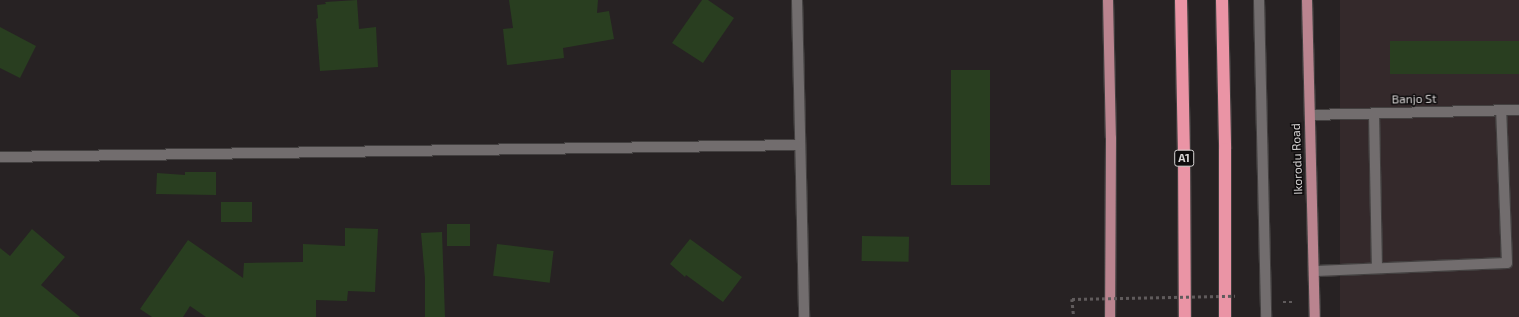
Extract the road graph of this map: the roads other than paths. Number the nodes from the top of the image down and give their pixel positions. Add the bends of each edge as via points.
1 (797, 0) edge
2 (1108, 0) edge
3 (1181, 0) edge
4 (1222, 0) edge
5 (1259, 0) edge
6 (1307, 0) edge
7 (1501, 110) junction
8 (1519, 110) edge
9 (1374, 113) junction
10 (1310, 115) junction
11 (800, 145) junction
12 (0, 157) edge
13 (1377, 268) junction
14 (1315, 271) junction
15 (804, 317) edge
16 (1110, 317) edge
17 (1185, 317) edge
18 (1225, 317) edge
19 (1266, 317) edge
20 (1315, 317) edge

1 - 11 street
2 - 16 main road via 1111,138
3 - 17 highway, A1
4 - 18 highway
5 - 19 street
6 - 10 main road, Ikorodu Road
7 - 8 street, Banjo St
7 - 9 street, Banjo St
7 - 13 street via 1507,263
9 - 10 street, Banjo St
9 - 13 street
10 - 14 main road, Ikorodu Road
11 - 12 street
11 - 15 street
13 - 14 street
14 - 20 main road, Ikorodu Road

